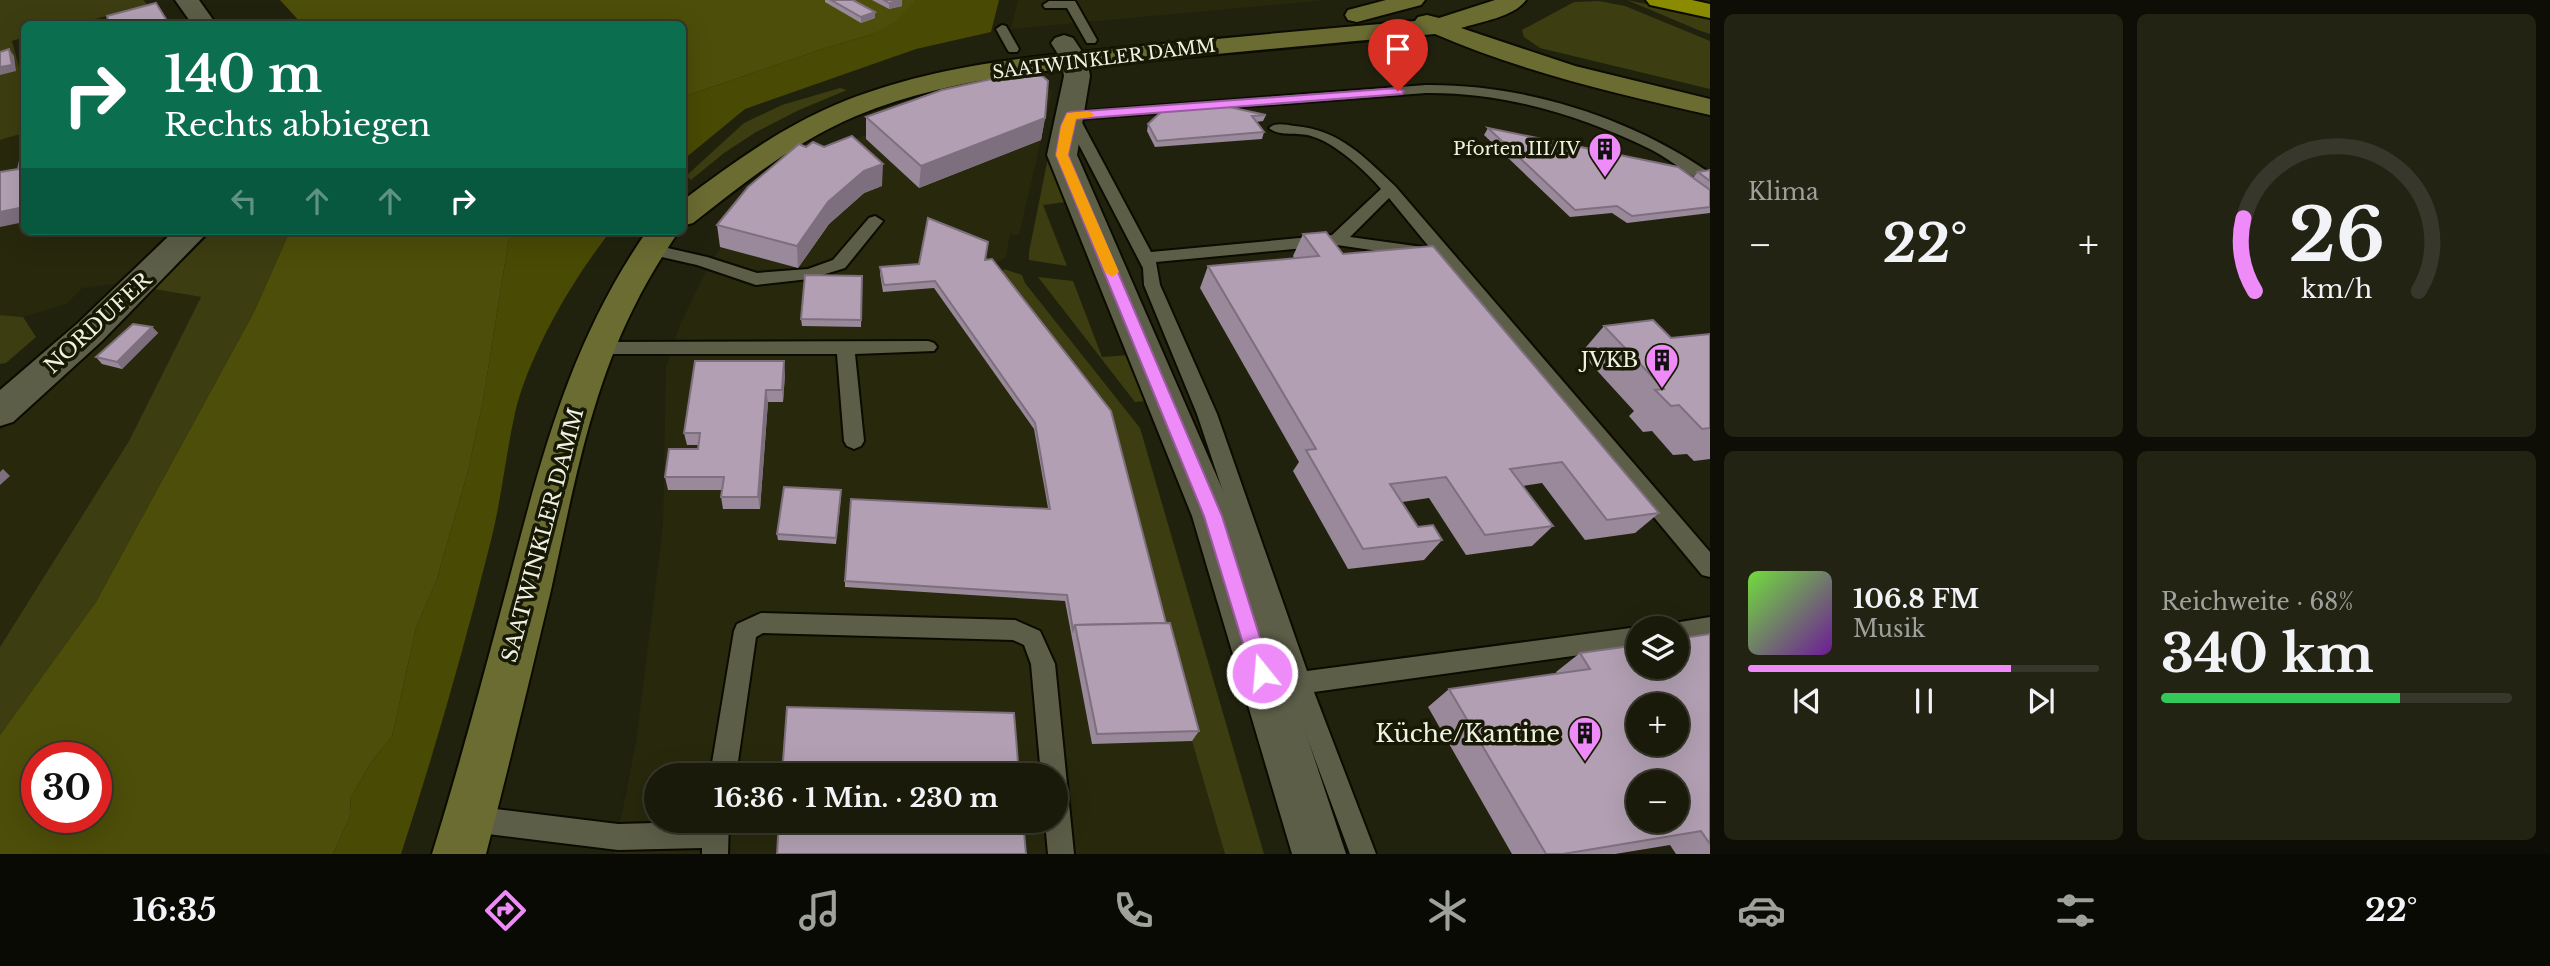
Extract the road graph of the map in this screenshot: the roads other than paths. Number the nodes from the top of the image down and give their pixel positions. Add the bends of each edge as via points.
1 (187, 0) edge
2 (1514, 0) edge
3 (1658, 0) edge
4 (1403, 4) edge
5 (1049, 5) dead end
6 (1710, 11) edge
7 (202, 21) edge
8 (1436, 27) junction
9 (1076, 47) junction
10 (1710, 107) edge
11 (1071, 116) junction
12 (1276, 128) dead end
13 (1710, 180) edge
14 (1390, 189) junction
15 (686, 206) edge
16 (686, 213) edge
17 (875, 221) dead end
18 (189, 235) edge
19 (657, 240) edge
20 (1337, 240) junction
21 (1447, 257) junction
22 (1146, 258) junction
23 (928, 346) dead end
24 (597, 348) junction
25 (846, 348) junction
26 (0, 412) edge
27 (854, 441) dead end
28 (1710, 568) edge
29 (1710, 627) edge
30 (1689, 629) edge
31 (1626, 639) edge
32 (1299, 683) junction
33 (725, 763) edge
34 (1053, 763) edge
35 (1059, 833) edge
36 (464, 836) edge
37 (715, 836) edge
38 (1061, 854) edge
39 (1319, 854) edge
40 (1363, 854) edge

1 - 7 street
2 - 8 main road, SAATWINKLER DAMM
3 - 6 highway
4 - 8 main road
4 - 9 main road, SAATWINKLER DAMM via 1338,18
5 - 9 lane via 1071,4
8 - 9 main road, SAATWINKLER DAMM
8 - 10 main road via 1549,67
9 - 11 street
9 - 15 main road, SAATWINKLER DAMM via 1007,39 850,96 804,118 731,164
9 - 16 main road, SAATWINKLER DAMM via 846,110 779,145
11 - 13 lane via 1412,90 1469,90 1598,122 1659,145
11 - 22 lane
11 - 39 street via 1062,155 1213,516
12 - 14 lane via 1315,132 1330,139 1373,170
14 - 20 lane
14 - 21 lane
17 - 19 lane via 839,264 808,274 756,279
18 - 26 street, NORDUFER
19 - 24 main road, SAATWINKLER DAMM via 627,284
20 - 21 lane
20 - 22 lane
21 - 28 lane
22 - 32 lane via 1152,285 1207,414
23 - 25 lane
24 - 25 lane
24 - 36 main road, SAATWINKLER DAMM via 559,462
25 - 27 lane
29 - 30 lane
31 - 32 lane
32 - 40 lane
33 - 34 lane via 745,631 761,623 1015,630 1032,638 1044,664
35 - 38 lane
36 - 37 lane

